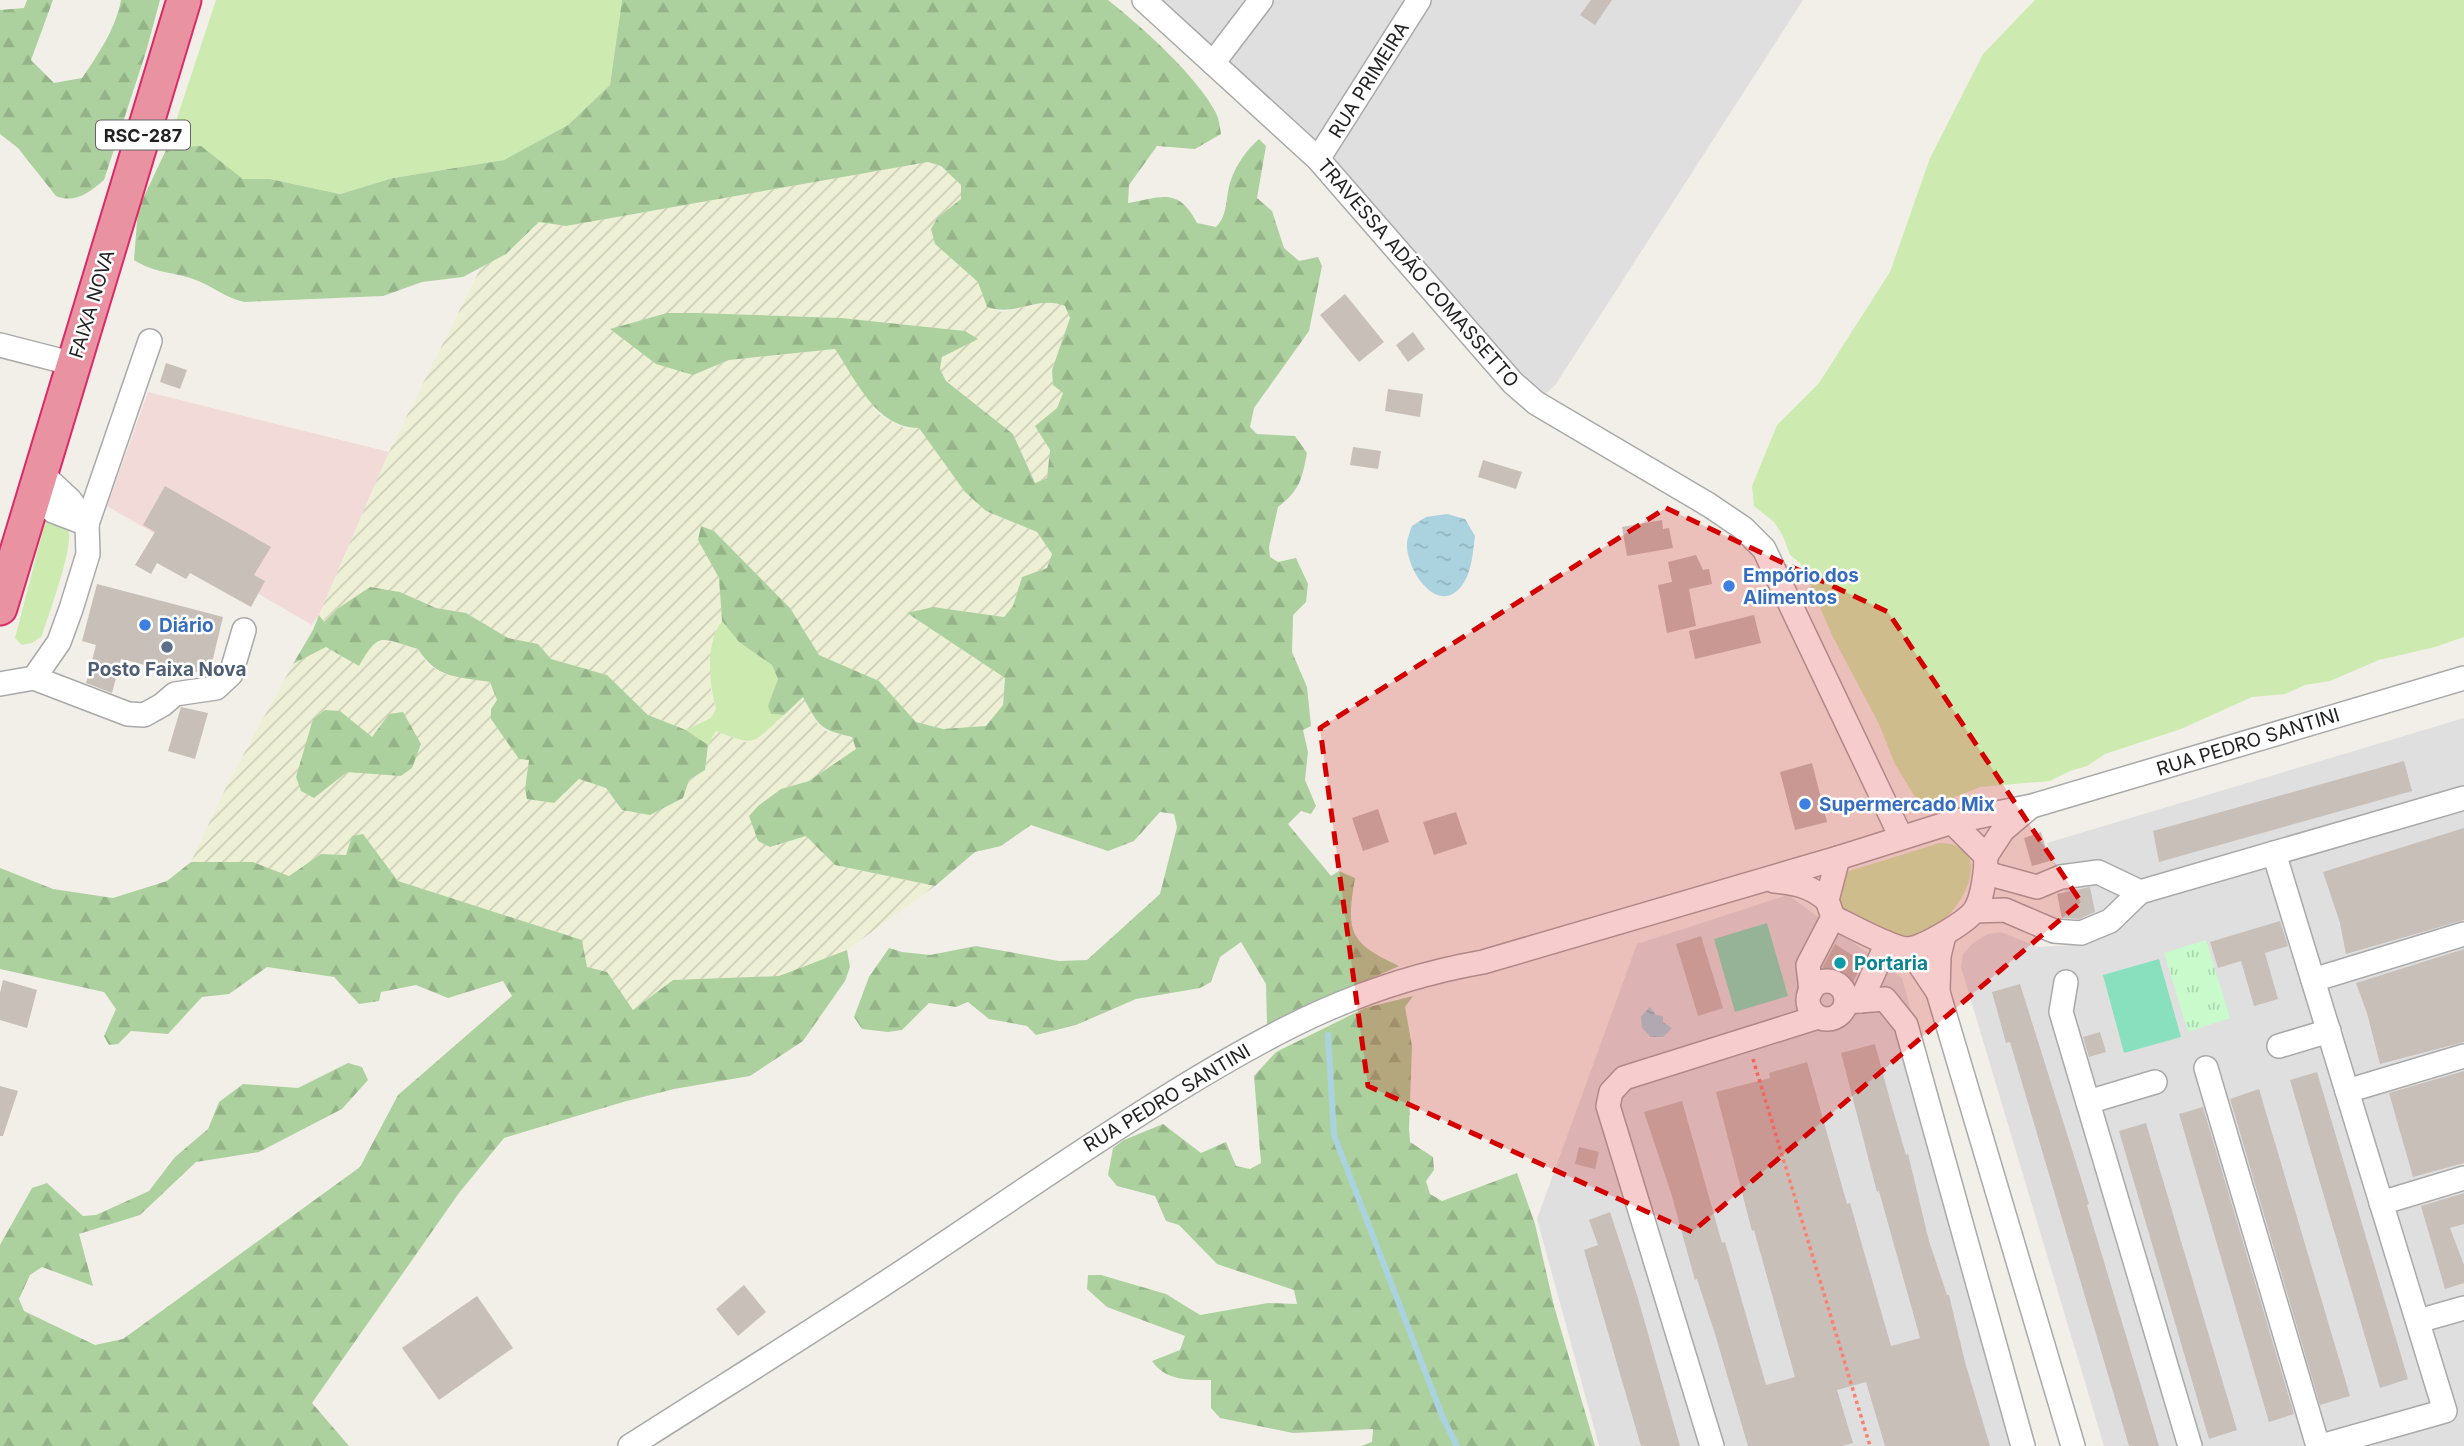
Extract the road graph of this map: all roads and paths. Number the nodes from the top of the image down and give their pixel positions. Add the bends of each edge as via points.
1 (184, 0) edge
2 (1144, 0) edge
3 (1261, 0) edge
4 (1419, 0) edge
5 (1213, 63) junction
6 (1318, 159) junction
7 (150, 341) dead end
8 (0, 345) edge
9 (74, 364) junction
10 (37, 483) junction
11 (87, 524) junction
12 (0, 608) edge
13 (244, 630) dead end
14 (34, 678) junction
15 (2464, 678) edge
16 (0, 684) edge
17 (2464, 798) edge
18 (2032, 806) junction
19 (1952, 822) junction
20 (1901, 837) junction
21 (2274, 853) junction
22 (1838, 858) junction
23 (1986, 865) junction
24 (1763, 880) junction
25 (2037, 887) junction
26 (2140, 892) junction
27 (1830, 909) junction
28 (1975, 911) junction
29 (2032, 921) junction
30 (2464, 934) edge
31 (1944, 935) junction
32 (1898, 946) junction
33 (2313, 979) junction
34 (2066, 982) dead end
35 (1811, 991) junction
36 (1938, 992) junction
37 (1854, 1001) junction
38 (1818, 1017) junction
39 (2329, 1031) junction
40 (1747, 1038) junction
41 (2279, 1046) dead end
42 (2464, 1056) edge
43 (2206, 1068) dead end
44 (2155, 1083) dead end
45 (2347, 1091) junction
46 (2088, 1102) junction
47 (2464, 1178) edge
48 (2381, 1203) junction
49 (2464, 1308) edge
50 (2418, 1321) junction
51 (630, 1446) edge
52 (1712, 1446) edge
53 (1870, 1446) edge
54 (2023, 1446) edge
55 (2073, 1446) edge
56 (2190, 1446) edge
57 (2320, 1446) edge

1 - 9 highway, FAIXA NOVA / RSC-287
2 - 5 street, TRAVESSA ADÃO COMASSETTO
3 - 5 street
4 - 6 street, RUA PRIMEIRA
5 - 6 street, TRAVESSA ADÃO COMASSETTO
6 - 20 street, TRAVESSA ADÃO COMASSETTO via 1513,383 1536,403 1709,505 1743,528 1763,549
7 - 11 street
8 - 9 street
9 - 10 highway, FAIXA NOVA / RSC-287
10 - 11 street via 70,500
10 - 12 highway, FAIXA NOVA / RSC-287
11 - 14 street via 88,554 71,609 59,642
13 - 14 street via 231,674 216,688 175,694 145,715 128,714
14 - 16 street
15 - 18 street, RUA PEDRO SANTINI
17 - 21 street
18 - 19 street, RUA PEDRO SANTINI
18 - 23 street, RUA PEDRO SANTINI via 2003,830
19 - 20 street
19 - 23 street
20 - 22 street
21 - 26 street
21 - 33 street
22 - 24 street, RUA PEDRO SANTINI
22 - 27 street
23 - 25 street
23 - 28 street
24 - 27 street, RUA PEDRO SANTINI via 1801,883 1815,890
24 - 51 street, RUA PEDRO SANTINI via 1483,962 1376,988 1290,1025 1093,1142
25 - 26 street via 2061,877 2098,872
25 - 29 street
26 - 29 street via 2110,921 2081,933 2054,931
27 - 32 street
27 - 35 street via 1808,965
28 - 29 street via 2005,910
28 - 31 street
30 - 33 street
31 - 32 street
31 - 36 street
32 - 36 street
32 - 37 street
33 - 39 street
34 - 46 street via 2061,1012
35 - 37 street via 1829,981
35 - 38 street via 1809,1005
36 - 55 street
37 - 38 street via 1832,1018
37 - 54 street via 1885,999 1906,1025
38 - 40 street
39 - 41 street
39 - 45 street
40 - 52 street via 1623,1078 1611,1092 1608,1106
40 - 53 path
42 - 45 street
43 - 57 street
44 - 46 street
45 - 48 street
46 - 56 street
47 - 48 street
48 - 50 street
49 - 50 street
50 - 57 street via 2445,1411

